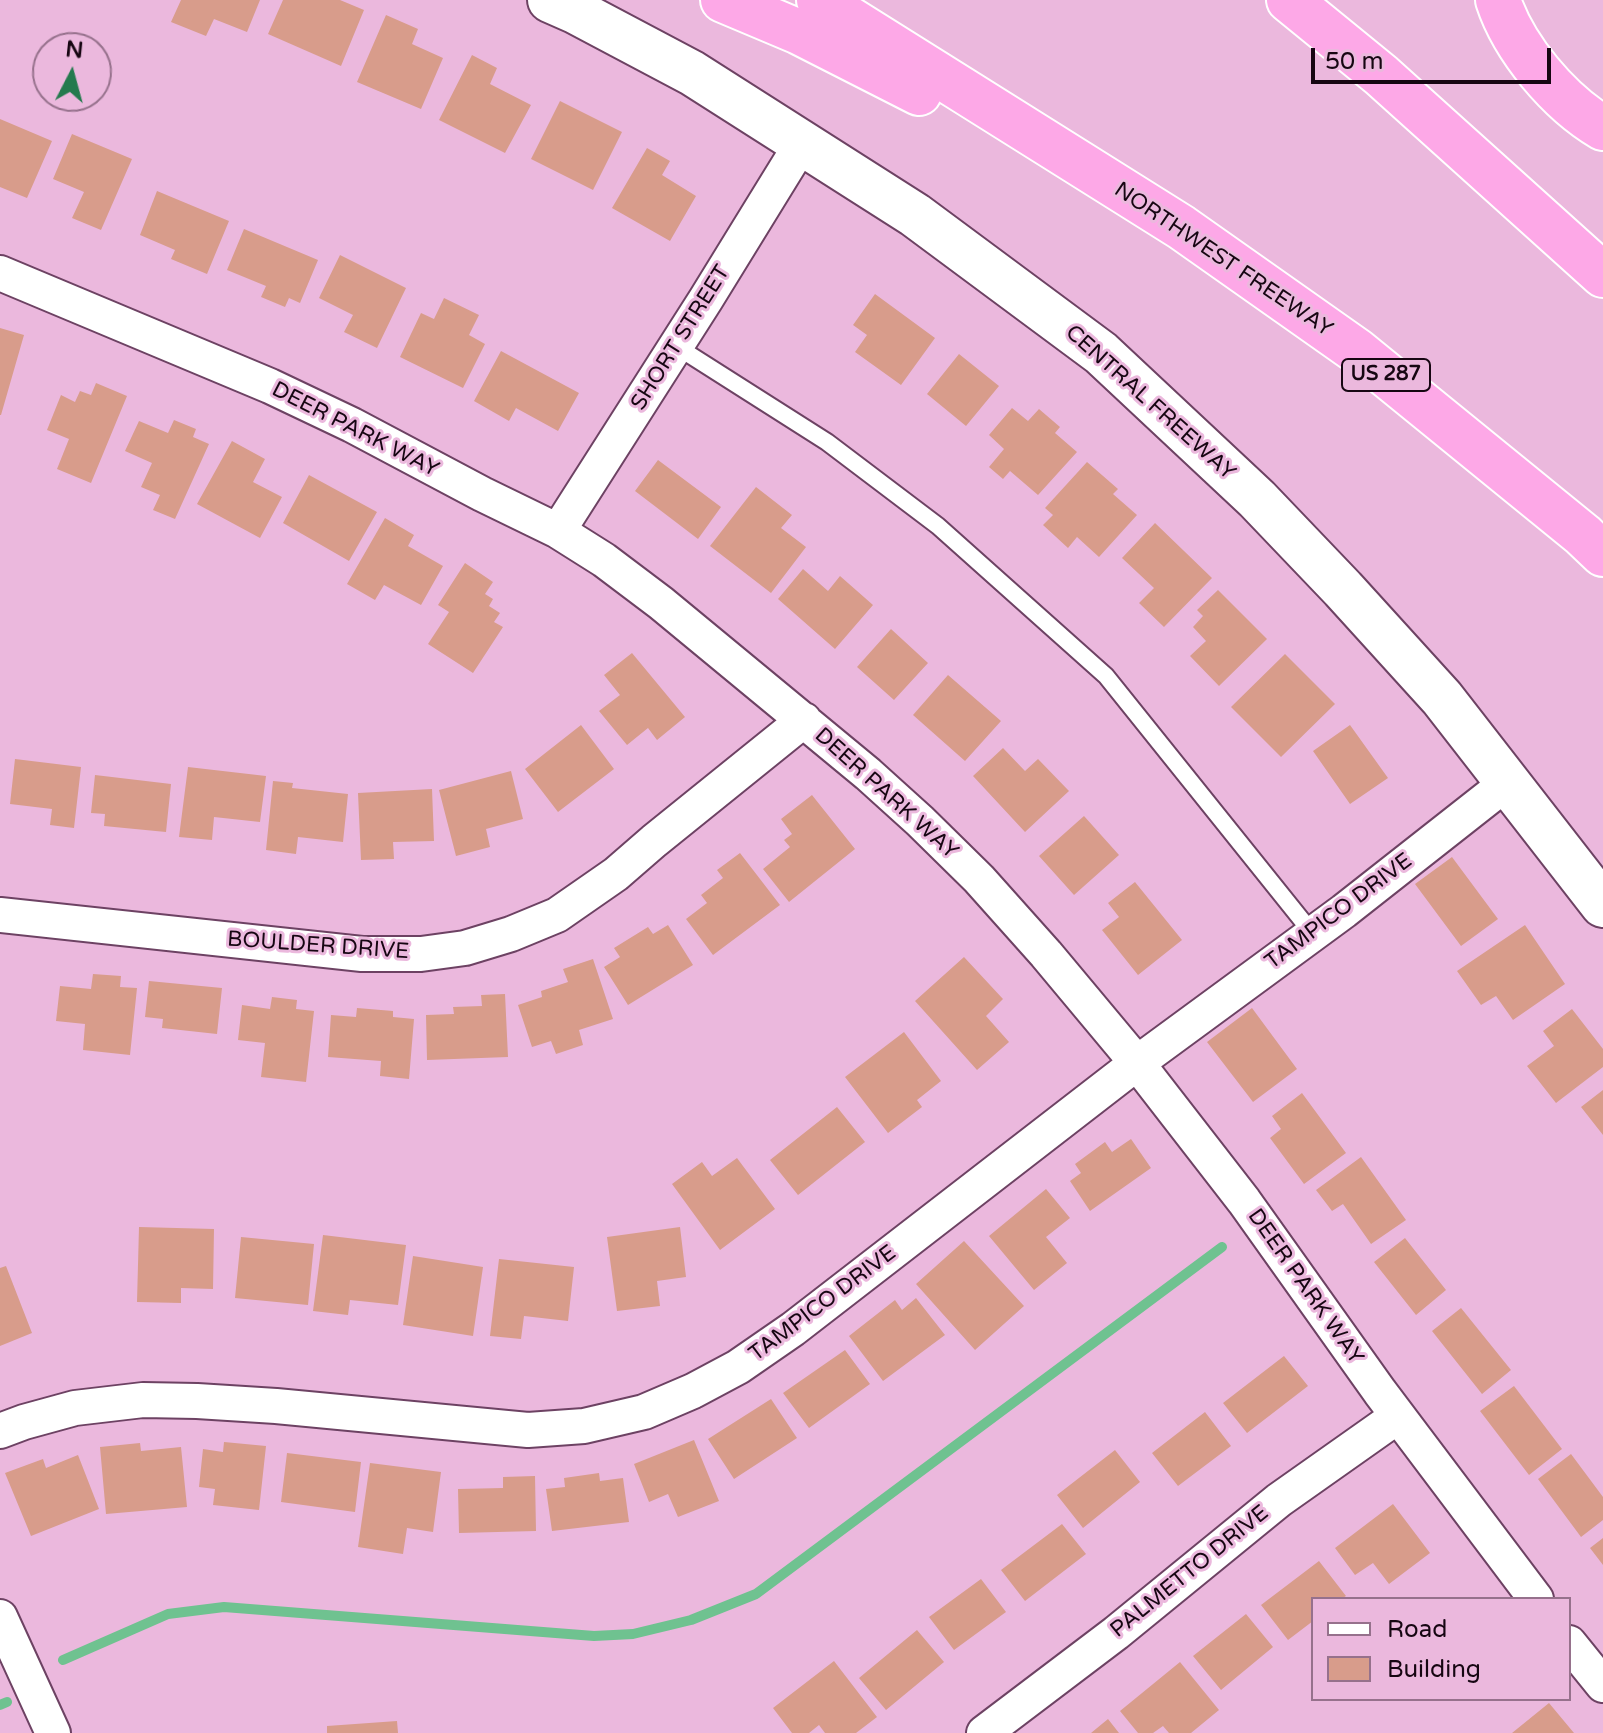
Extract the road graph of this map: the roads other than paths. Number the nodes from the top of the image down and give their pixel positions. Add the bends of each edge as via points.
1 (550, 0) edge
2 (723, 0) edge
3 (819, 0) edge
4 (1289, 0) edge
5 (1498, 0) edge
6 (1603, 128) edge
7 (802, 143) junction
8 (1181, 227) junction
9 (0, 273) edge
10 (1603, 275) edge
11 (676, 346) junction
12 (558, 531) junction
13 (1603, 554) edge
14 (804, 720) junction
15 (1508, 782) junction
16 (1603, 905) edge
17 (0, 915) edge
18 (1313, 934) junction
19 (1137, 1063) junction
20 (1398, 1416) junction
21 (0, 1431) edge
22 (1534, 1597) edge
23 (0, 1617) edge
24 (1571, 1645) edge
25 (1603, 1685) edge
26 (53, 1733) edge
27 (984, 1733) edge

1 - 7 main road, CENTRAL FREEWAY via 692,73
2 - 8 highway via 799,32
3 - 8 highway, NORTHWEST FREEWAY / US 287
4 - 10 highway via 1381,75
5 - 6 highway via 1504,19 1544,80
7 - 11 street, SHORT STREET
7 - 15 main road, CENTRAL FREEWAY via 915,215 1101,353 1257,499 1343,589 1442,698
8 - 13 highway, NORTHWEST FREEWAY / US 287 via 1357,351
9 - 12 street, DEER PARK WAY via 270,386
11 - 12 street, SHORT STREET
11 - 18 lane via 827,442 938,526 1106,676
12 - 14 street, DEER PARK WAY via 661,603
14 - 17 street, BOULDER DRIVE via 616,874 557,915 465,948 362,954
14 - 19 street, DEER PARK WAY via 979,879
15 - 16 main road, CENTRAL FREEWAY
15 - 18 street, TAMPICO DRIVE
18 - 19 street, TAMPICO DRIVE
19 - 20 street, DEER PARK WAY
19 - 21 street, TAMPICO DRIVE via 793,1329 738,1367 644,1412 584,1426 528,1430 276,1406 143,1400 75,1408
20 - 22 street, DEER PARK WAY
20 - 27 street, PALMETTO DRIVE via 1279,1500
23 - 26 street
24 - 25 street

